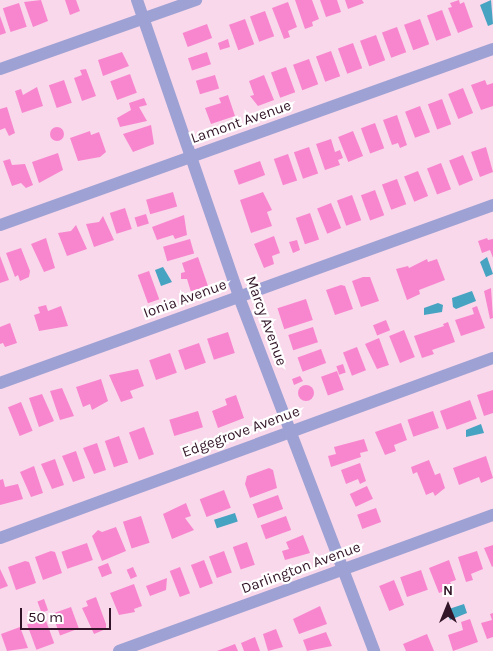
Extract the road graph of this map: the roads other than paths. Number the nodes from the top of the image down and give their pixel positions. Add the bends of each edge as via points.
1 (137, 0) edge
2 (196, 0) edge
3 (143, 19) junction
4 (493, 49) edge
5 (0, 69) edge
6 (192, 157) junction
7 (493, 205) edge
8 (0, 225) edge
9 (239, 297) junction
10 (493, 358) edge
11 (0, 383) edge
12 (290, 431) junction
13 (493, 515) edge
14 (0, 538) edge
15 (345, 570) junction
16 (119, 651) edge
17 (374, 651) edge

1 - 3 street, Marcy Avenue
2 - 3 street
3 - 5 street
3 - 6 street, Marcy Avenue
4 - 6 street, Lamont Avenue
6 - 8 street, Lamont Avenue
6 - 9 street, Marcy Avenue
7 - 9 street, Ionia Avenue
9 - 11 street, Ionia Avenue
9 - 12 street, Marcy Avenue
10 - 12 street, Edgegrove Avenue
12 - 14 street, Edgegrove Avenue
12 - 15 street, Marcy Avenue
13 - 15 street, Darlington Avenue
15 - 16 street, Darlington Avenue
15 - 17 street, Marcy Avenue

